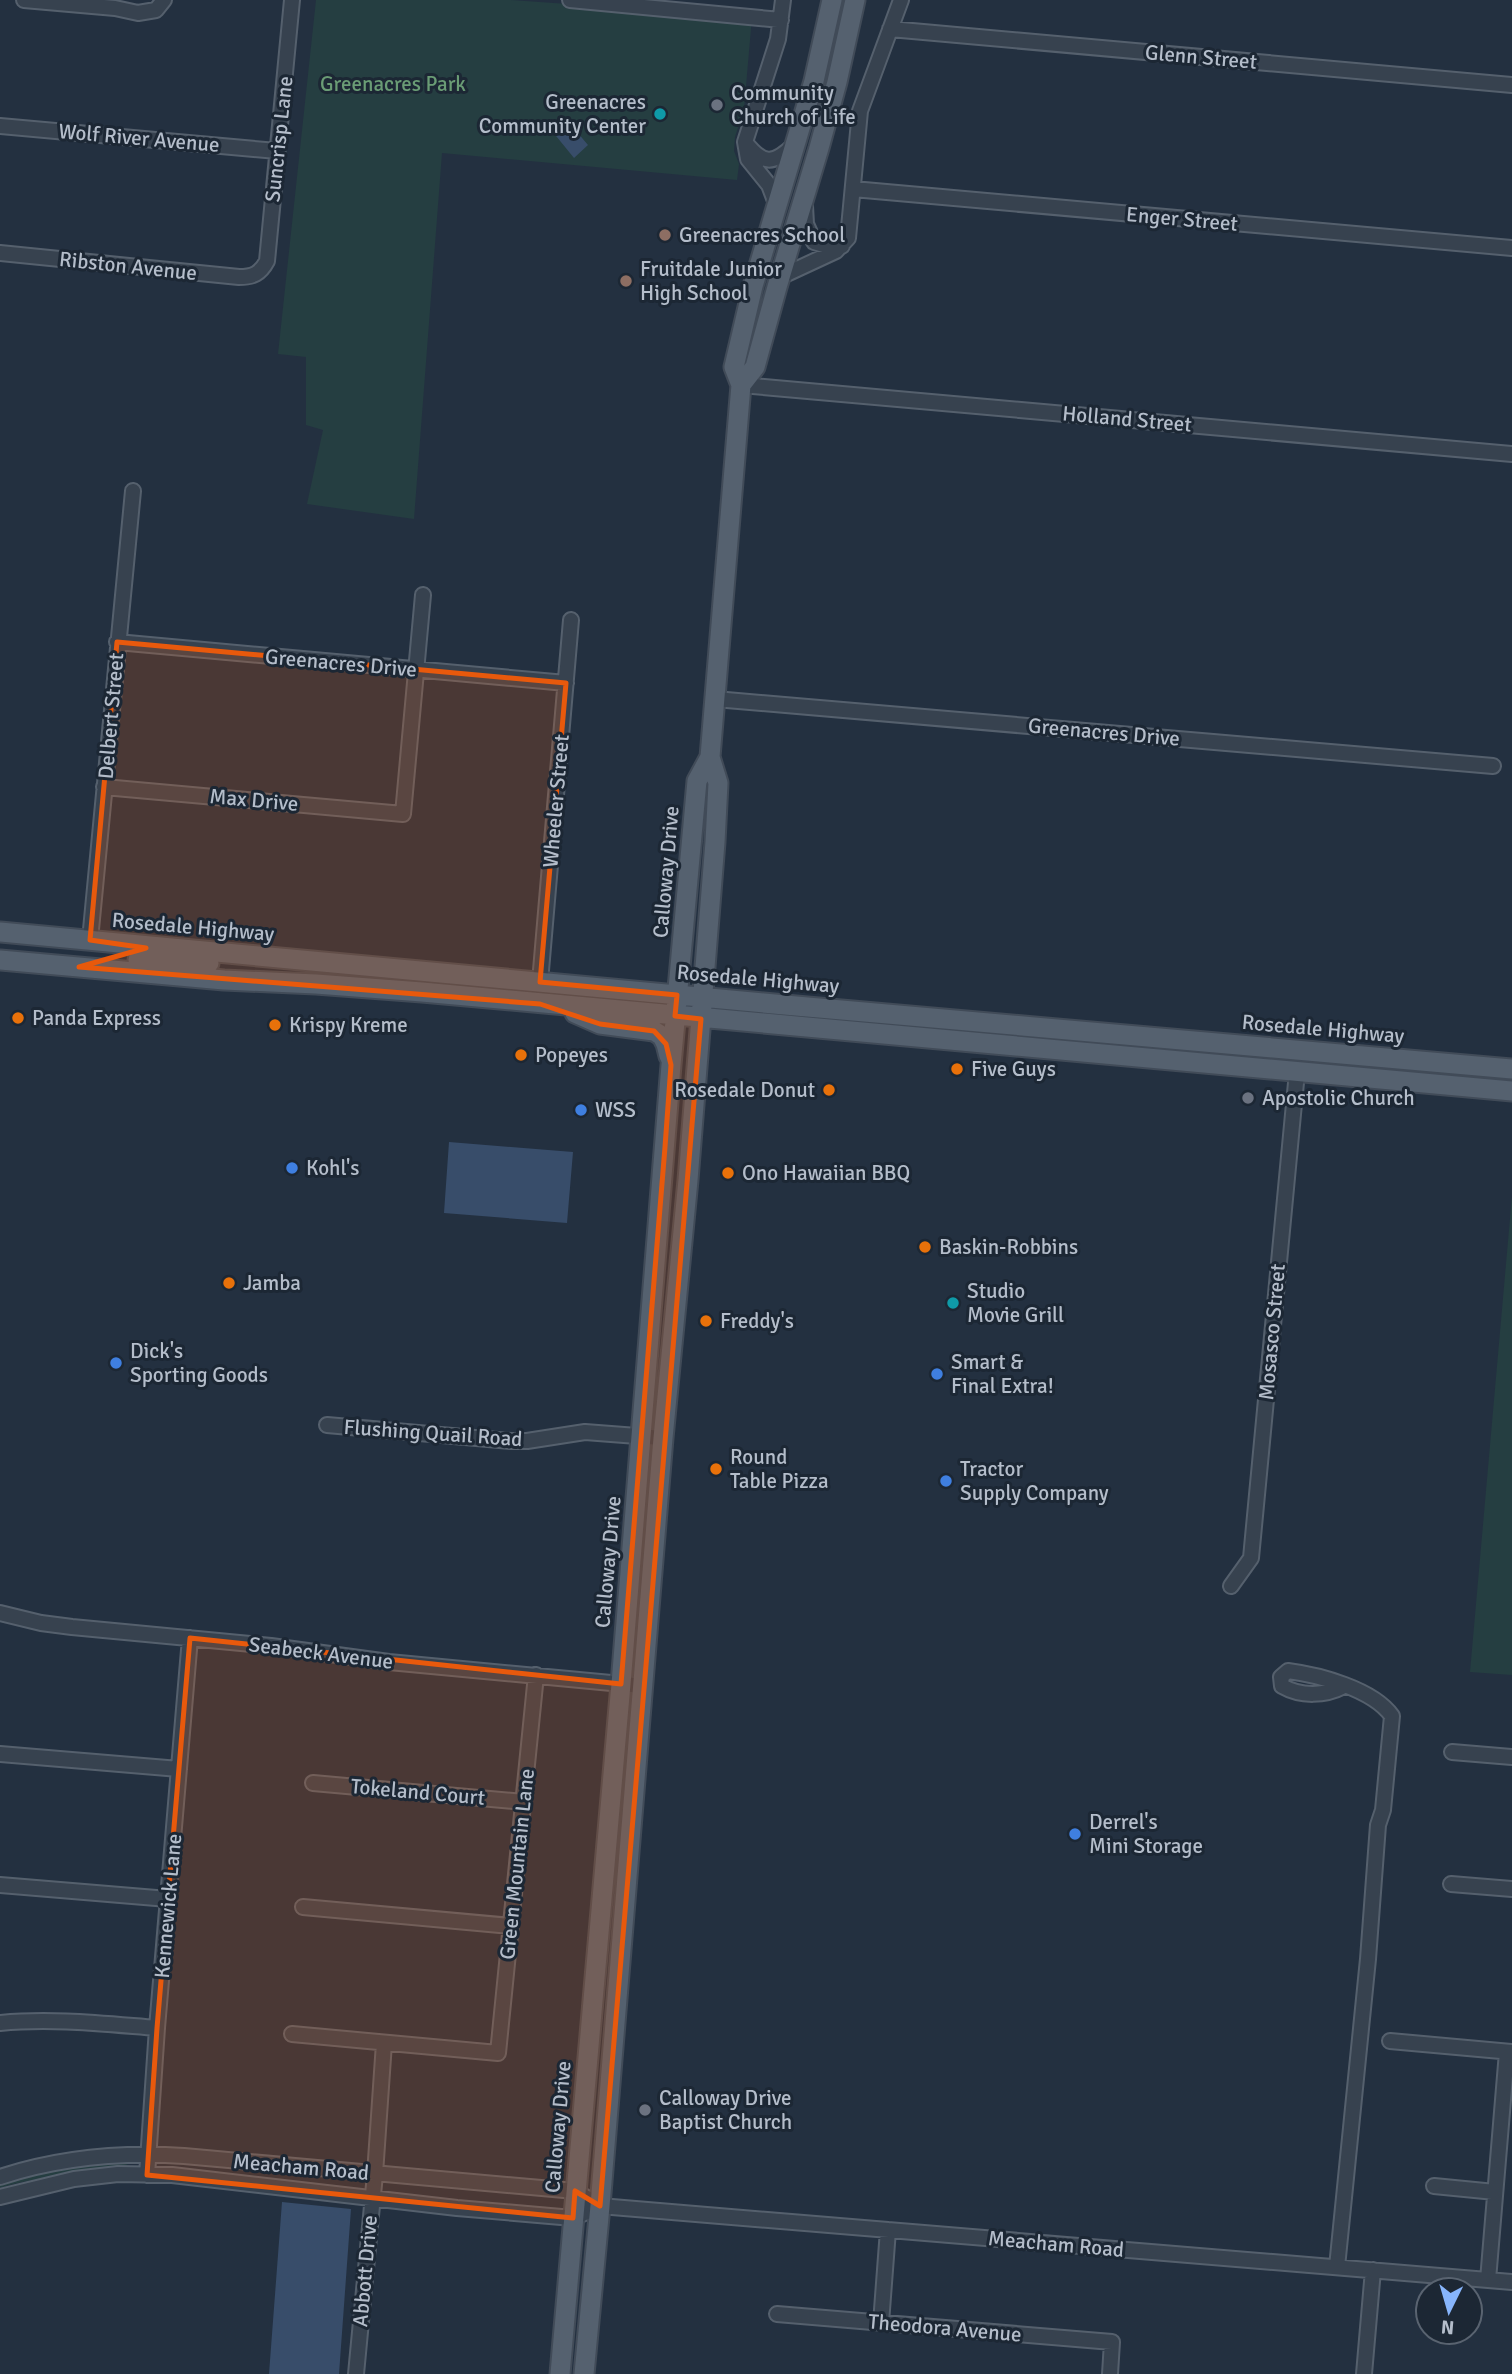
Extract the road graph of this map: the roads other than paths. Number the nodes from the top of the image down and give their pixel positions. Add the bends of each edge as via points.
1 (24, 0) edge
2 (292, 0) edge
3 (570, 0) edge
4 (783, 0) edge
5 (832, 0) edge
6 (855, 0) edge
7 (901, 0) edge
8 (160, 5) edge
9 (693, 6) edge
10 (781, 20) junction
11 (890, 29) junction
12 (1512, 85) edge
13 (0, 126) edge
14 (745, 142) junction
15 (797, 142) junction
16 (277, 151) junction
17 (853, 189) junction
18 (805, 194) junction
19 (777, 206) junction
20 (843, 246) junction
21 (1512, 248) edge
22 (0, 253) edge
23 (256, 274) joint
24 (780, 277) junction
25 (741, 385) junction
26 (1512, 454) edge
27 (133, 491) dead end
28 (423, 595) dead end
29 (571, 620) dead end
30 (117, 642) junction
31 (416, 669) junction
32 (566, 683) junction
33 (715, 699) junction
34 (710, 757) junction
35 (1493, 766) dead end
36 (104, 787) junction
37 (0, 932) edge
38 (90, 940) junction
39 (231, 953) junction
40 (0, 960) edge
41 (79, 967) junction
42 (540, 982) junction
43 (677, 995) junction
44 (702, 998) junction
45 (540, 1004) junction
46 (675, 1016) junction
47 (701, 1019) junction
48 (1067, 1029) junction
49 (962, 1041) junction
50 (1282, 1049) junction
51 (1069, 1051) junction
52 (671, 1065) junction
53 (1512, 1069) edge
54 (1297, 1072) junction
55 (1512, 1085) edge
56 (1486, 1089) junction
57 (1512, 1091) edge
58 (658, 1239) junction
59 (672, 1349) junction
60 (327, 1425) dead end
61 (642, 1436) junction
62 (663, 1438) junction
63 (1231, 1586) dead end
64 (0, 1613) edge
65 (190, 1638) junction
66 (536, 1675) junction
67 (621, 1684) junction
68 (643, 1686) junction
69 (1344, 1686) dead end
70 (1451, 1752) dead end
71 (0, 1754) edge
72 (1512, 1757) edge
73 (179, 1769) junction
74 (313, 1783) dead end
75 (524, 1802) junction
76 (611, 1802) junction
77 (1451, 1884) dead end
78 (0, 1885) edge
79 (1512, 1889) edge
80 (603, 1892) junction
81 (624, 1898) junction
82 (168, 1899) junction
83 (303, 1908) dead end
84 (511, 1926) junction
85 (617, 1989) junction
86 (0, 2024) edge
87 (157, 2028) junction
88 (292, 2034) dead end
89 (1390, 2041) dead end
90 (384, 2043) junction
91 (1509, 2052) edge
92 (148, 2154) junction
93 (374, 2174) junction
94 (147, 2175) junction
95 (0, 2177) edge
96 (1434, 2186) dead end
97 (575, 2191) junction
98 (1495, 2192) junction
99 (0, 2197) edge
100 (372, 2197) junction
101 (600, 2206) junction
102 (573, 2218) junction
103 (888, 2230) junction
104 (1337, 2267) junction
105 (1373, 2270) junction
106 (1488, 2280) junction
107 (1512, 2282) edge
108 (777, 2314) dead end
109 (881, 2323) junction
110 (355, 2374) edge
111 (560, 2374) edge
112 (583, 2374) edge
113 (1110, 2374) edge
114 (1363, 2374) edge

1 - 8 street via 138,13
2 - 16 street, Suncrisp Lane
3 - 9 street
4 - 10 street
5 - 15 main road, Calloway Drive
6 - 18 main road, Calloway Drive
7 - 11 street
9 - 10 street
10 - 14 street
11 - 12 street, Glenn Street
11 - 17 street via 860,111
13 - 16 street, Wolf River Avenue
14 - 15 street via 754,154 768,160 781,158
14 - 19 street via 748,159 769,185
15 - 19 main road, Calloway Drive
16 - 23 street, Suncrisp Lane via 267,261
17 - 20 street
17 - 21 street, Enger Street
18 - 20 street via 806,224 814,242
18 - 24 main road, Calloway Drive
19 - 25 main road, Calloway Drive via 734,367
20 - 24 street
22 - 23 street, Ribston Avenue via 239,277
24 - 25 main road, Calloway Drive via 755,367
25 - 26 street, Holland Street
25 - 33 main road, Calloway Drive
27 - 30 street, Delbert Street
28 - 31 street
29 - 32 street, Wheeler Street
30 - 31 street, Greenacres Drive
30 - 36 street, Delbert Street
31 - 32 street, Greenacres Drive
31 - 36 street, Max Drive via 403,814
32 - 42 street, Wheeler Street
33 - 34 main road, Calloway Drive
33 - 35 street, Greenacres Drive
34 - 43 main road, Calloway Drive via 697,781
34 - 44 main road, Calloway Drive via 718,783
36 - 38 street, Delbert Street
37 - 38 main road, Rosedale Highway
38 - 39 main road, Rosedale Highway
39 - 41 main road via 204,964 126,959
39 - 42 main road, Rosedale Highway
40 - 41 main road
41 - 45 main road
42 - 43 main road, Rosedale Highway
43 - 44 main road, Rosedale Highway
43 - 46 main road, Calloway Drive
44 - 47 main road, Calloway Drive
44 - 48 main road, Rosedale Highway
45 - 46 main road
45 - 52 main road via 600,1024 654,1031 662,1036
46 - 47 main road
46 - 52 main road, Calloway Drive
47 - 49 main road
47 - 59 main road, Calloway Drive
48 - 49 main road via 1055,1040 995,1036
48 - 50 main road, Rosedale Highway
49 - 51 main road
50 - 51 main road via 1212,1053 1086,1042
50 - 53 main road, Rosedale Highway
51 - 54 main road
52 - 58 main road, Calloway Drive
54 - 56 main road
54 - 63 street, Mosasco Street via 1251,1559
55 - 56 main road
56 - 57 main road
58 - 59 main road via 668,1263 663,1314
58 - 61 main road, Calloway Drive
59 - 62 main road, Calloway Drive
60 - 61 street, Flushing Quail Road via 511,1441 585,1432
61 - 62 street, Flushing Quail Road
61 - 67 main road, Calloway Drive
62 - 68 main road, Calloway Drive
64 - 65 street, Seabeck Avenue via 41,1623
65 - 66 street, Seabeck Avenue
65 - 73 street, Kennewick Lane
66 - 67 street, Seabeck Avenue
66 - 75 street, Green Mountain Lane
67 - 68 street, Seabeck Avenue
67 - 76 main road, Calloway Drive
68 - 81 main road, Calloway Drive
69 - 104 street via 1368,1695 1392,1716
70 - 72 street
71 - 73 street
73 - 82 street, Kennewick Lane
74 - 75 street, Tokeland Court
75 - 84 street, Green Mountain Lane
76 - 80 main road, Calloway Drive
76 - 81 main road via 619,1831 616,1890
77 - 79 street
78 - 82 street
80 - 85 main road via 610,1923 607,1967 609,1980
80 - 97 main road, Calloway Drive
81 - 85 main road, Calloway Drive
82 - 87 street, Kennewick Lane
83 - 84 street
84 - 90 street, Green Mountain Lane via 498,2053
85 - 101 main road, Calloway Drive
86 - 87 street via 48,2021
87 - 92 street, Kennewick Lane
88 - 90 street
89 - 91 street
90 - 93 street, Abbott Drive
91 - 98 street
92 - 93 street, Meacham Road
92 - 94 street, Kennewick Lane
92 - 95 street, Meacham Road via 78,2158
93 - 97 street, Meacham Road
93 - 100 street, Abbott Drive
94 - 99 street, Meacham Road via 74,2179
94 - 100 street, Meacham Road
96 - 98 street
97 - 101 street, Meacham Road
97 - 102 main road, Calloway Drive
98 - 106 street
100 - 102 street, Meacham Road
100 - 110 street, Abbott Drive
101 - 102 street, Meacham Road
101 - 103 street, Meacham Road
101 - 112 main road, Calloway Drive
102 - 111 main road, Calloway Drive
103 - 104 street, Meacham Road
103 - 109 street
104 - 105 street, Meacham Road
105 - 106 street, Meacham Road
105 - 114 street
106 - 107 street, Meacham Road
108 - 109 street, Theodora Avenue
109 - 113 street, Theodora Avenue via 1112,2342

